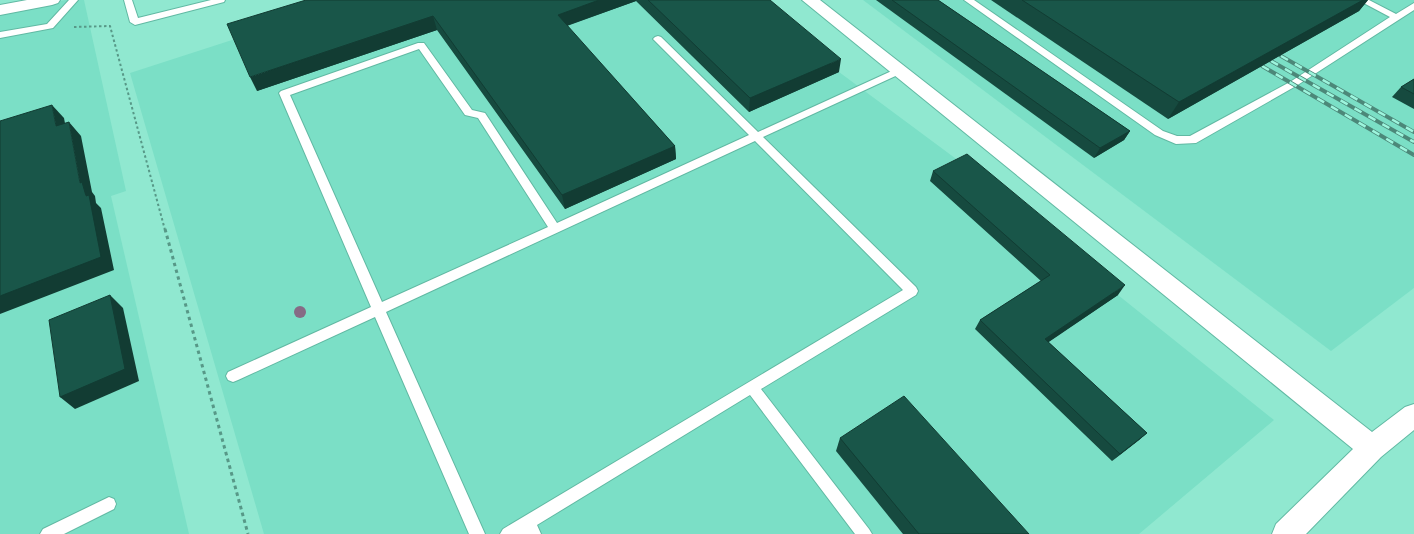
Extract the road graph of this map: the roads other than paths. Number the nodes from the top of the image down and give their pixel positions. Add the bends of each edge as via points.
1 (52, 0) edge
2 (74, 0) edge
3 (128, 0) edge
4 (221, 0) edge
5 (810, 0) edge
6 (968, 0) edge
7 (1362, 0) edge
8 (1414, 6) edge
9 (0, 10) edge
10 (1396, 17) junction
11 (0, 35) edge
12 (658, 39) dead end
13 (899, 71) junction
14 (757, 136) junction
15 (554, 229) junction
16 (378, 310) junction
17 (233, 376) dead end
18 (752, 387) junction
19 (1414, 415) edge
20 (1372, 448) junction
21 (109, 504) dead end
22 (530, 528) edge
23 (48, 534) edge
24 (477, 534) edge
25 (508, 534) edge
26 (864, 534) edge
27 (1286, 534) edge

1 - 9 street
2 - 11 lane via 50,26
3 - 4 lane via 135,22
5 - 13 street
6 - 10 lane via 1159,133 1176,140 1192,140 1293,84
7 - 10 lane
8 - 10 lane
12 - 14 lane
13 - 14 lane
13 - 20 street
14 - 15 lane
14 - 18 lane via 912,290
15 - 16 lane
15 - 16 lane via 481,115 468,113 420,45 284,93
16 - 17 lane
16 - 24 lane
18 - 22 lane
18 - 26 lane
19 - 20 street
20 - 27 street
21 - 23 lane
22 - 25 lane

